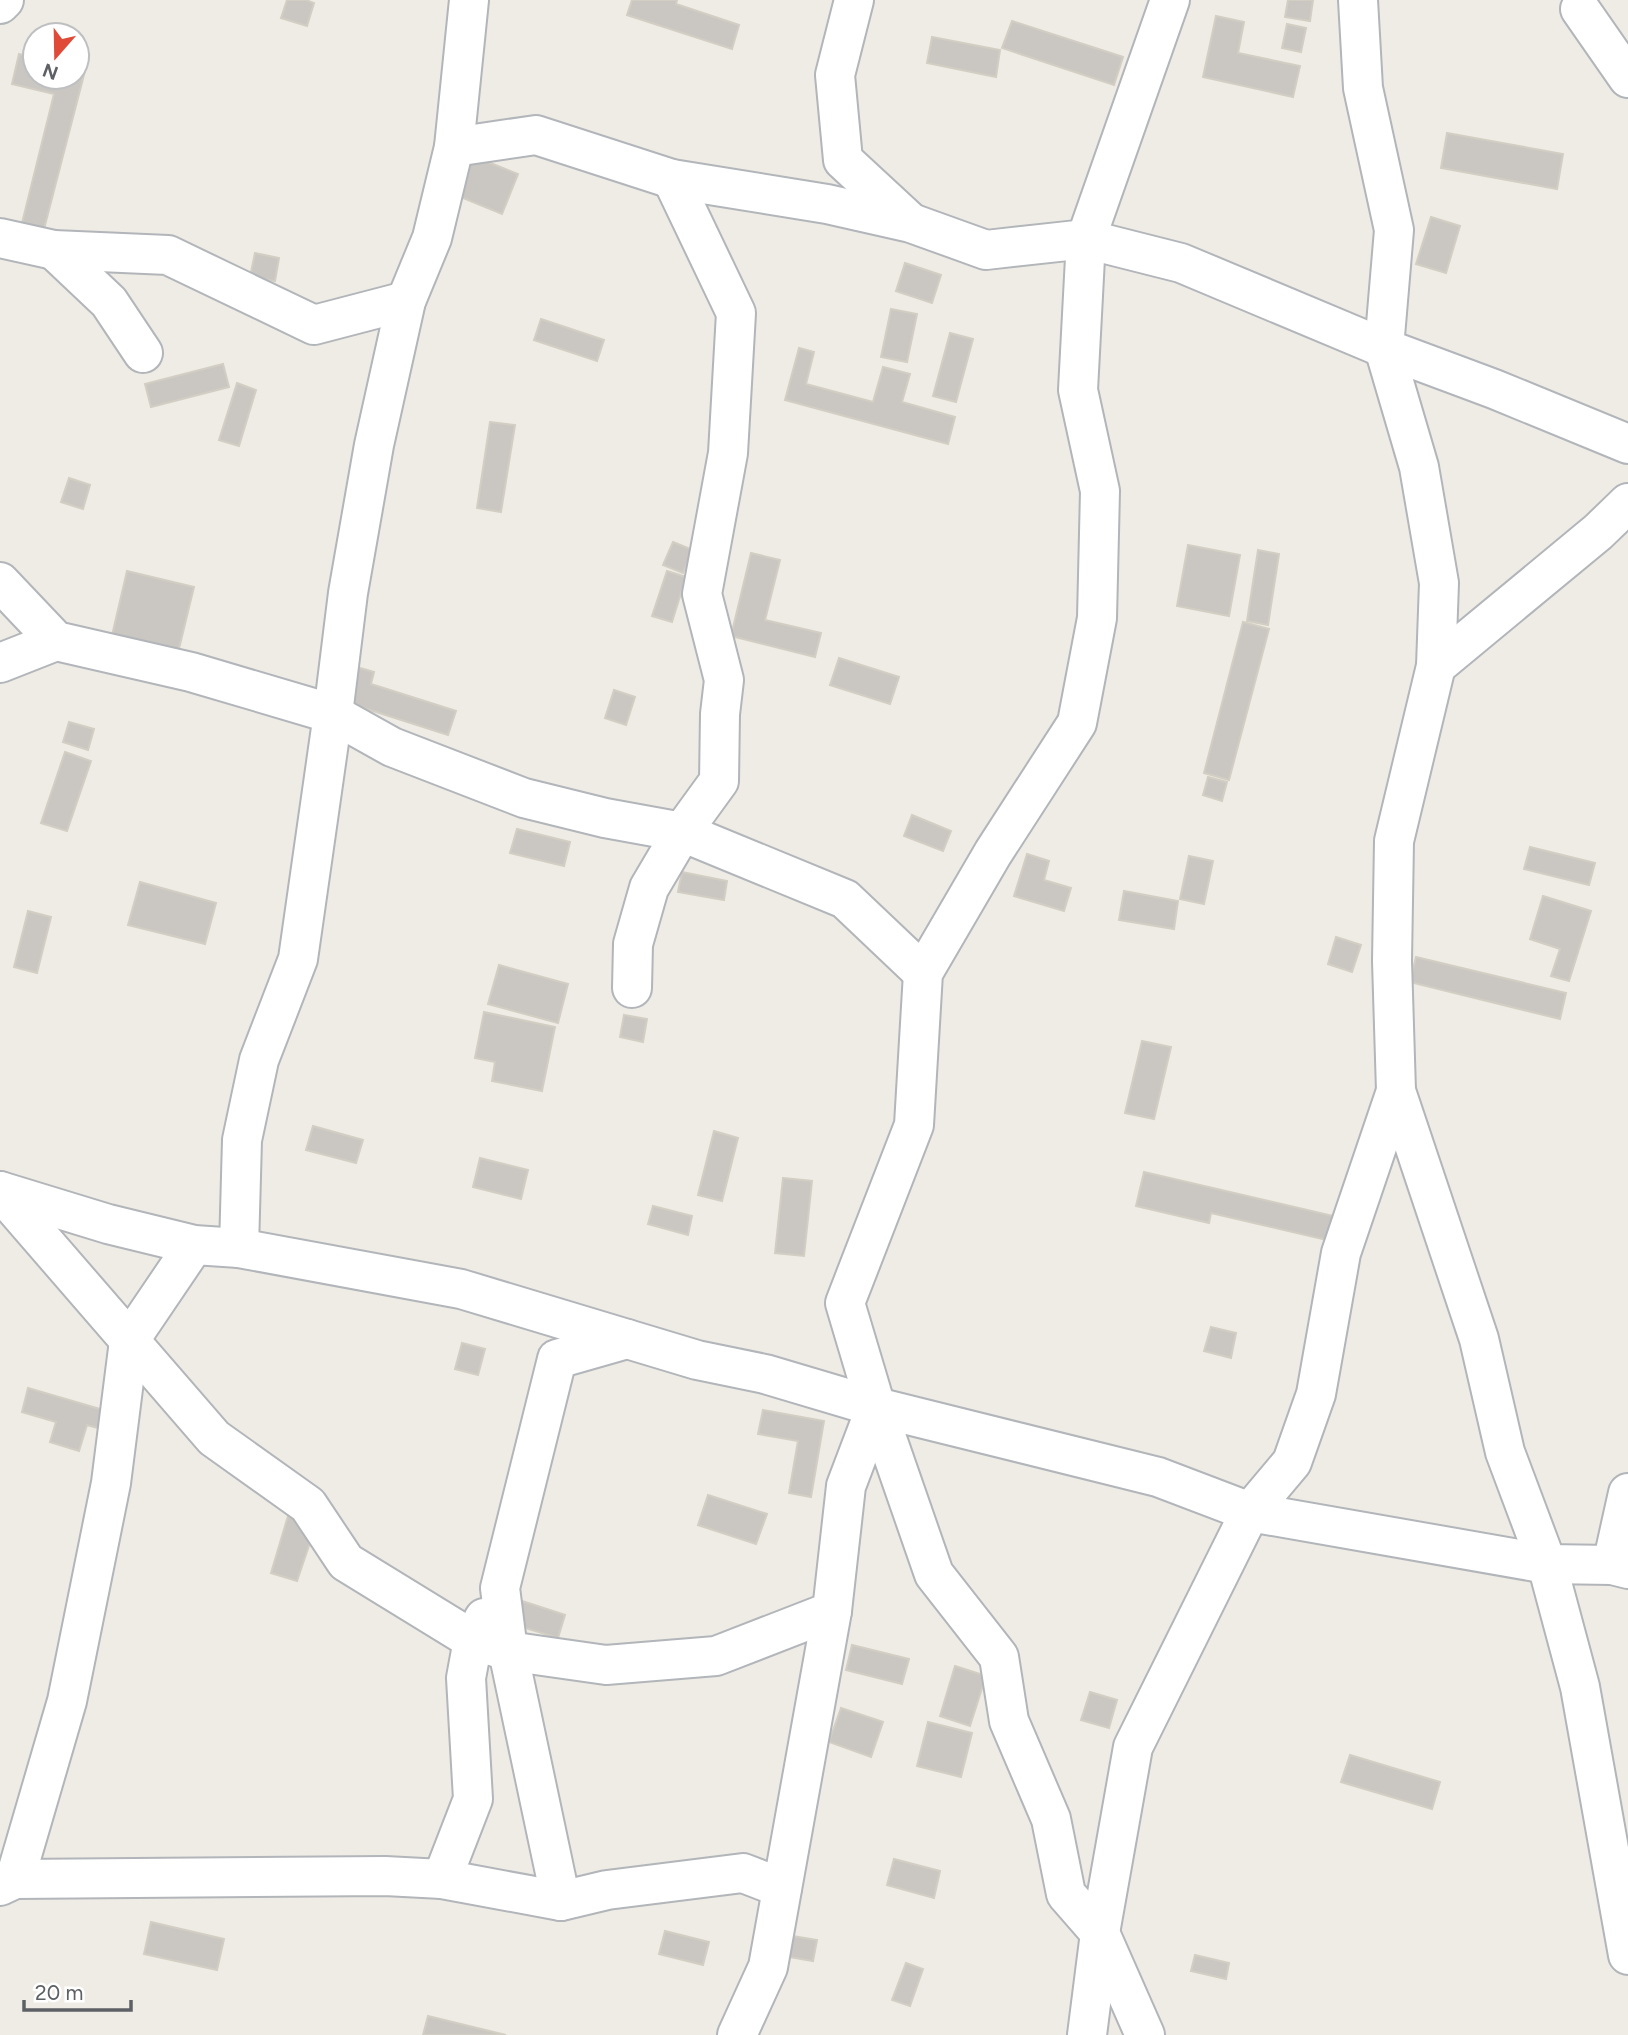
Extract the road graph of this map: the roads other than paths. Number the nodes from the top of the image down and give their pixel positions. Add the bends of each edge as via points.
1 (4, 0) edge
2 (469, 0) edge
3 (854, 0) edge
4 (1170, 0) edge
5 (1357, 0) edge
6 (0, 4) edge
7 (1576, 5) edge
8 (1628, 37) edge
9 (1628, 78) edge
10 (454, 147) junction
11 (672, 179) junction
12 (911, 223) junction
13 (0, 238) edge
14 (1087, 239) junction
15 (54, 250) junction
16 (406, 301) junction
17 (1384, 348) junction
18 (143, 353) dead end
19 (1628, 444) edge
20 (1628, 503) edge
21 (0, 582) edge
22 (56, 641) junction
23 (0, 663) edge
24 (1436, 666) junction
25 (333, 714) junction
26 (681, 832) junction
27 (923, 973) junction
28 (632, 988) dead end
29 (1396, 1091) junction
30 (0, 1191) edge
31 (194, 1245) junction
32 (239, 1248) junction
33 (627, 1339) junction
34 (130, 1341) junction
35 (876, 1407) junction
36 (1628, 1493) edge
37 (1250, 1512) junction
38 (1547, 1564) junction
39 (1620, 1567) edge
40 (500, 1588) junction
41 (832, 1611) junction
42 (473, 1640) junction
43 (508, 1651) junction
44 (442, 1879) junction
45 (8, 1883) edge
46 (782, 1888) junction
47 (561, 1901) junction
48 (1100, 1933) junction
49 (1628, 1955) edge
50 (737, 2035) edge
51 (1087, 2035) edge
52 (1145, 2035) edge

1 - 6 street
2 - 10 street
3 - 12 street via 835,75 843,160
4 - 14 street
5 - 17 street via 1363,88 1394,230
7 - 8 street
7 - 9 street
10 - 11 street via 536,135
10 - 16 street via 432,238
11 - 12 street
11 - 26 street via 736,313 728,453 702,594 724,680 719,781
12 - 14 street via 986,250
13 - 15 street
14 - 17 street via 1181,263
14 - 27 street via 1078,390 1100,491 1097,618 1077,723
15 - 16 street via 168,256 314,325
15 - 18 street via 109,302
16 - 25 street via 374,445
17 - 19 street
17 - 24 street via 1419,467 1439,583
20 - 24 street
21 - 22 street
22 - 23 street
22 - 25 street via 191,672
24 - 29 street via 1394,841
25 - 26 street via 392,747 524,798
25 - 32 street via 298,960 258,1060 242,1140
26 - 27 street via 845,899
26 - 28 street via 649,888 633,944
27 - 35 street via 914,1125 845,1303
29 - 37 street via 1341,1253 1316,1394 1292,1462
29 - 38 street via 1479,1339 1505,1452
30 - 31 street
30 - 34 street
31 - 32 street
31 - 34 street
32 - 33 street via 461,1289
33 - 35 street
33 - 40 street via 557,1359
34 - 42 street via 214,1438 308,1505 346,1562
34 - 45 street via 111,1483 67,1701
35 - 37 street via 1158,1476
35 - 41 street via 846,1486
35 - 48 street via 934,1574 999,1657 1009,1721 1051,1819 1066,1894
36 - 39 street
37 - 38 street
37 - 48 street via 1133,1747
38 - 39 street
38 - 49 street via 1580,1687
40 - 42 street
40 - 43 street
41 - 43 street via 716,1656 606,1665
41 - 46 street
42 - 43 street
42 - 44 street via 466,1678 473,1799
43 - 47 street
44 - 45 street via 385,1876
44 - 47 street
46 - 47 street via 743,1873 607,1890
46 - 50 street via 768,1967
48 - 51 street
48 - 52 street

